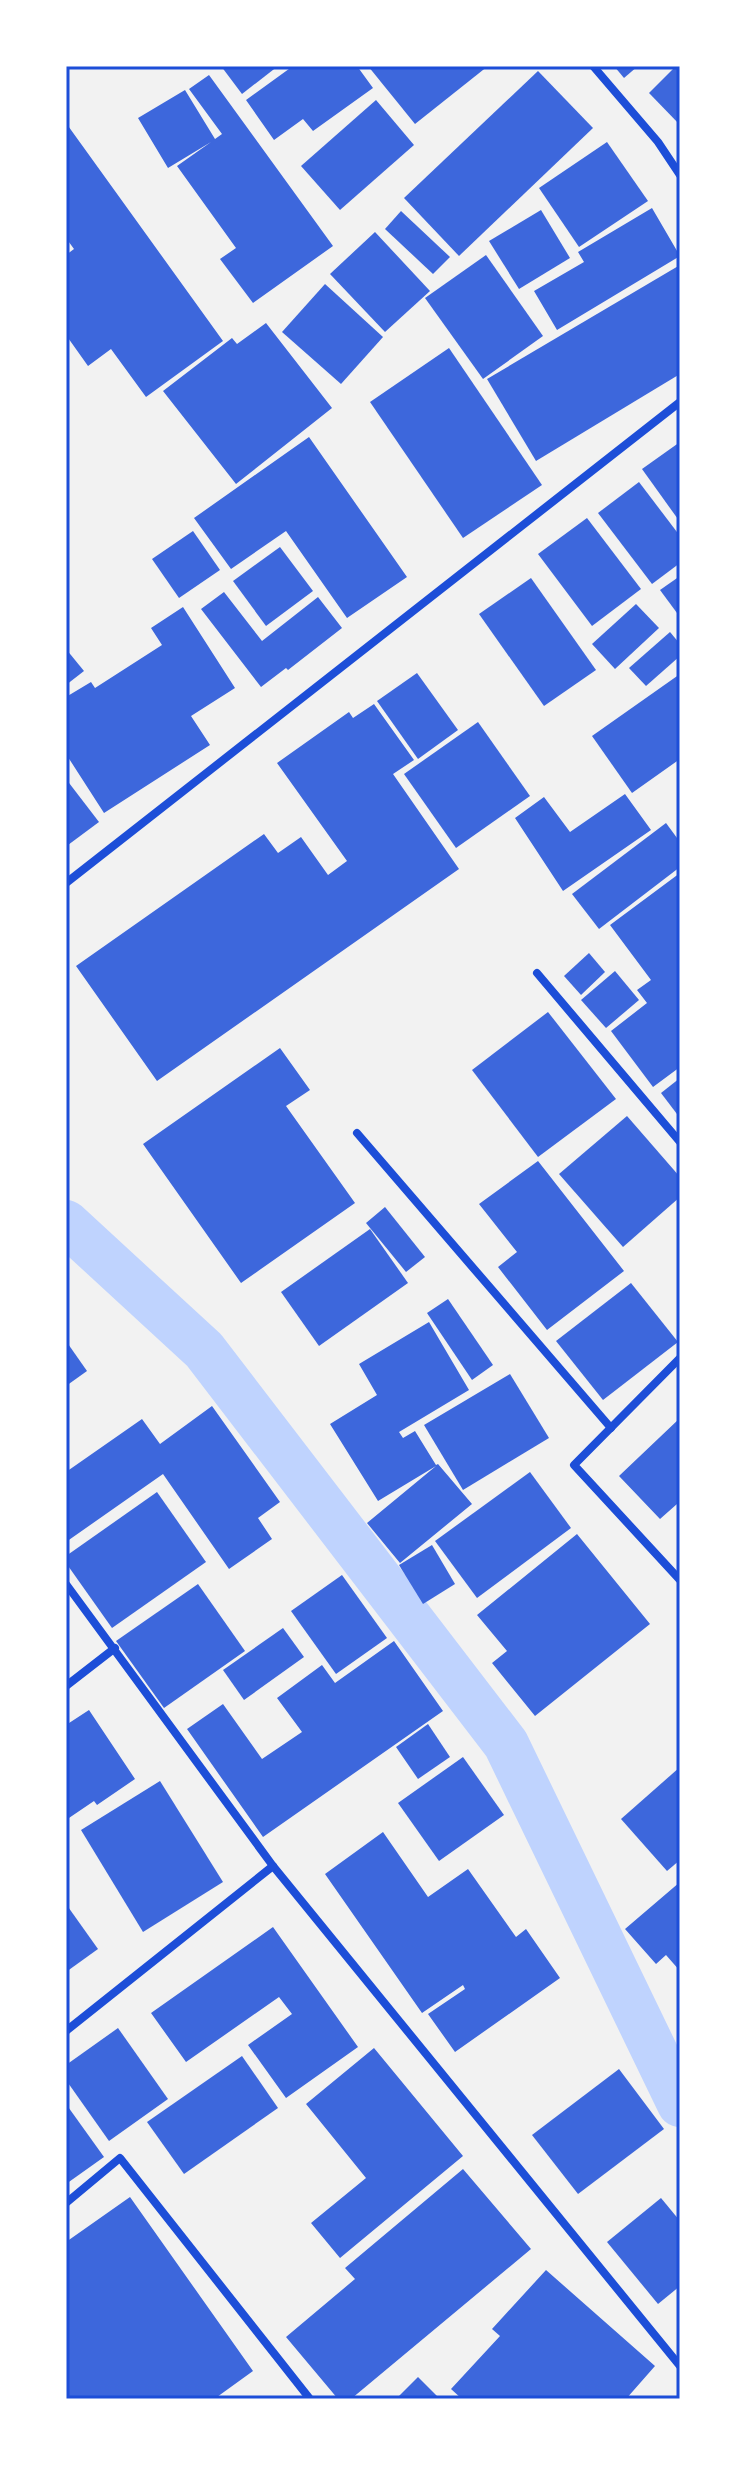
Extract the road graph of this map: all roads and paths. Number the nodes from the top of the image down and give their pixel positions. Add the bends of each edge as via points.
1 (593, 66) edge
2 (680, 175) edge
3 (680, 402) edge
4 (66, 883) edge
5 (537, 973) dead end
6 (357, 1133) dead end
7 (680, 1142) edge
8 (680, 1358) edge
9 (611, 1428) junction
10 (680, 1580) edge
11 (66, 1584) edge
12 (115, 1648) junction
13 (66, 1686) edge
14 (273, 1866) junction
15 (66, 2031) edge
16 (66, 2203) edge
17 (680, 2366) edge
18 (310, 2399) edge

1 - 2 street
3 - 4 street
5 - 7 street
6 - 9 street
8 - 9 street
9 - 10 street via 574,1465
11 - 12 street
12 - 13 street
12 - 14 street
14 - 15 street
14 - 17 street
16 - 18 street via 120,2158

